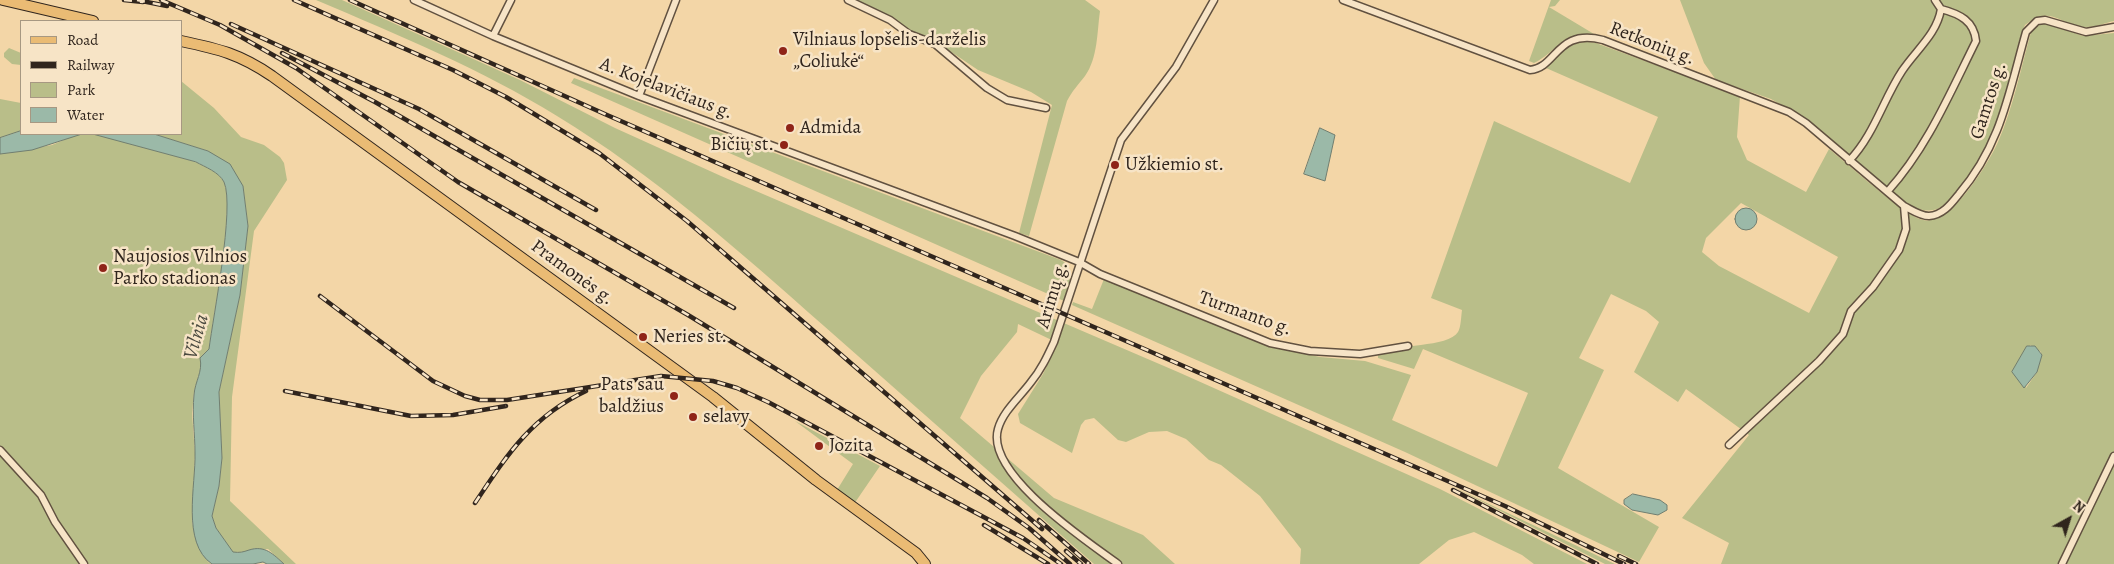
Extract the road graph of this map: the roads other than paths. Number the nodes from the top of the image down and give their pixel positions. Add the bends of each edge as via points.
1 (4, 0) edge
2 (414, 0) edge
3 (511, 0) edge
4 (676, 0) edge
5 (848, 0) edge
6 (1214, 0) edge
7 (1343, 0) edge
8 (1935, 0) edge
9 (429, 3) edge
10 (1941, 9) junction
11 (89, 20) edge
12 (2114, 27) edge
13 (492, 36) junction
14 (182, 41) edge
15 (638, 96) junction
16 (1046, 108) dead end
17 (1849, 161) junction
18 (1888, 191) junction
19 (1904, 206) junction
20 (1079, 262) junction
21 (1408, 346) dead end
22 (1729, 445) dead end
23 (0, 450) edge
24 (2114, 456) edge
25 (84, 564) edge
26 (926, 564) edge
27 (1118, 564) edge
28 (2062, 564) edge

1 - 11 main road
2 - 9 street, A. Kojelavičiaus g.
3 - 13 street
4 - 15 street
5 - 16 street via 890,20 909,34 935,44 987,88 1007,100
6 - 20 street, Arimų g. via 1176,67 1121,140
7 - 17 street, Retkonių g. via 1530,70 1539,67 1576,38 1603,40 1789,112
8 - 10 street
9 - 13 street, A. Kojelavičiaus g.
10 - 17 street via 1933,31 1902,71 1868,139
10 - 18 street via 1971,23 1976,41 1933,128
12 - 19 street, Gamtos g. via 2086,32 2045,20 2030,26 2002,121 1969,183 1938,214 1922,215
13 - 15 street, A. Kojelavičiaus g.
14 - 26 main road, Pramonės g. via 231,52 272,76 713,397
15 - 20 street, A. Kojelavičiaus g.
17 - 18 street, Retkonių g.
18 - 19 street, Retkonių g.
19 - 22 street via 1906,229 1899,250 1850,311 1843,334 1819,361
20 - 21 street, Turmanto g. via 1100,274 1270,343 1310,351 1360,354
20 - 27 street, Arimų g. via 1054,342 1041,369 1001,421 997,447 1041,507
23 - 25 street via 41,495
24 - 28 street

